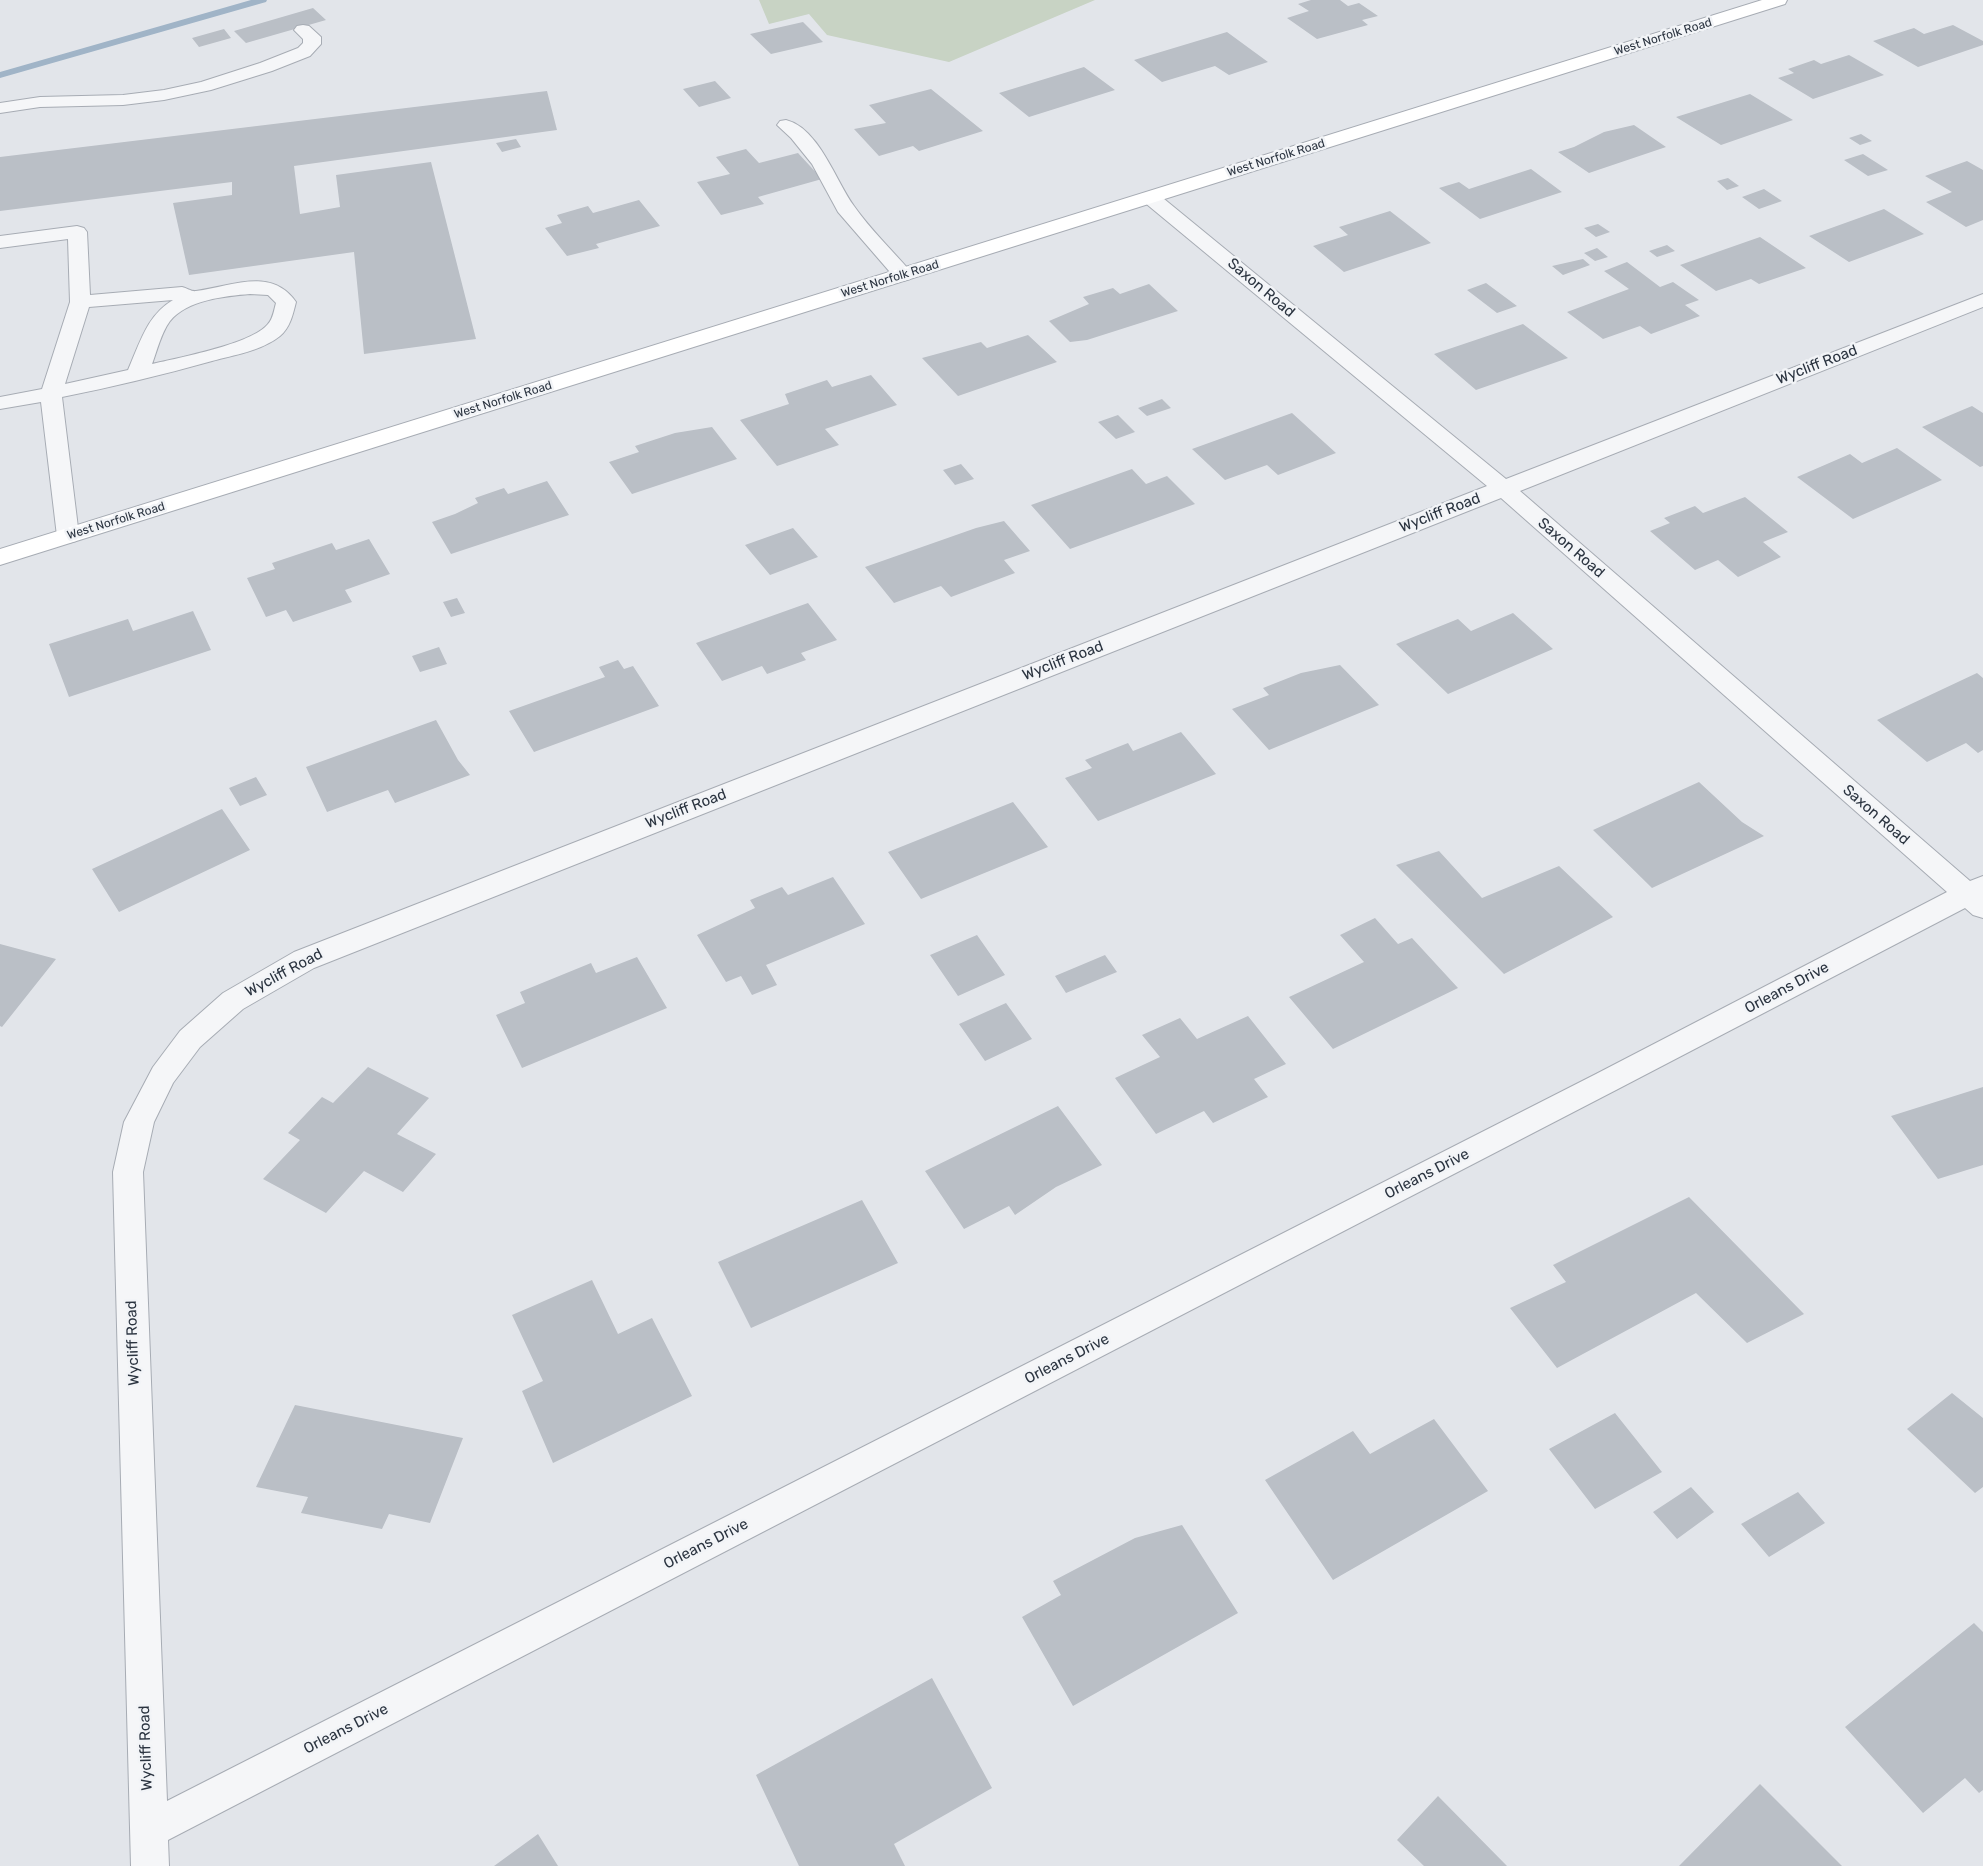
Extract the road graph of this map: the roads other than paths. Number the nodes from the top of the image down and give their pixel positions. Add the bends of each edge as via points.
1 (1779, 0) edge
2 (303, 30) dead end
3 (0, 108) edge
4 (786, 125) dead end
5 (1151, 198) junction
6 (0, 242) edge
7 (903, 275) junction
8 (191, 299) junction
9 (1983, 300) edge
10 (80, 302) junction
11 (137, 374) junction
12 (51, 394) junction
13 (0, 403) edge
14 (1502, 488) junction
15 (68, 536) junction
16 (0, 557) edge
17 (1978, 896) edge
18 (149, 1830) junction
19 (150, 1866) edge

1 - 5 street, West Norfolk Road
2 - 3 street via 312,38 312,44 304,52 205,86 123,100 64,101
4 - 7 street via 798,134 821,163 846,208
5 - 7 street, West Norfolk Road
5 - 14 street, Saxon Road
6 - 10 street via 77,232
7 - 15 street, West Norfolk Road
8 - 10 street via 182,293
8 - 11 street via 172,308 163,317
8 - 11 street via 260,287 276,291 286,302 281,321 273,331 250,344
9 - 14 street, Wycliff Road
10 - 12 street
11 - 12 street
12 - 13 street
12 - 15 street
14 - 17 street, Saxon Road
14 - 18 street, Wycliff Road via 304,960 233,1001 190,1040 163,1075 139,1122 128,1172
15 - 16 street, West Norfolk Road
17 - 18 street, Orleans Drive via 1597,1087
18 - 19 street, Wycliff Road

